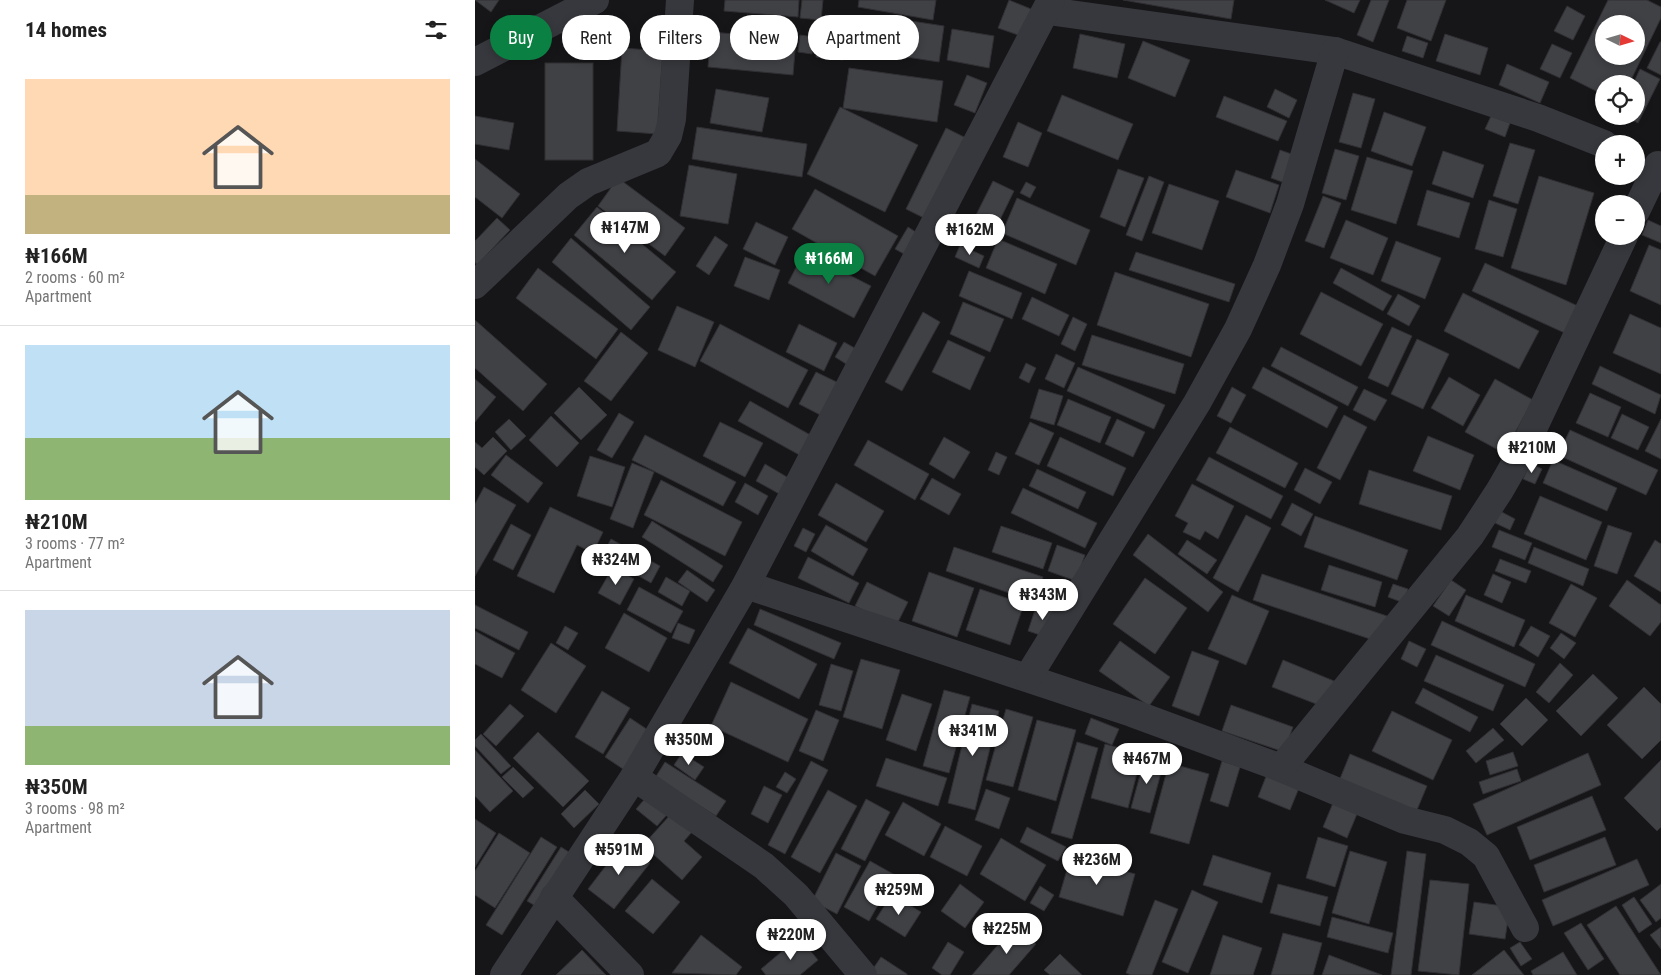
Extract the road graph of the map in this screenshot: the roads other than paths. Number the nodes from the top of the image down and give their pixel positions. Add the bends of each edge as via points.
1 (595, 0) edge
2 (680, 0) edge
3 (1049, 5) edge
4 (1335, 51) junction
5 (475, 62) edge
6 (1595, 140) edge
7 (1652, 162) edge
8 (1641, 195) edge
9 (1620, 245) edge
10 (475, 286) edge
11 (746, 585) junction
12 (1028, 677) junction
13 (1281, 768) junction
14 (634, 777) junction
15 (554, 897) junction
16 (1525, 928) dead end
17 (504, 975) edge
18 (630, 975) edge
19 (863, 975) edge

1 - 5 street
2 - 10 street via 672,119 668,136 658,153 588,182 568,196
3 - 4 street
3 - 11 street
4 - 6 street via 1538,118
4 - 12 street via 1290,204 1238,328 1197,403
7 - 8 street
9 - 13 street via 1524,448 1485,513 1470,536
11 - 12 street
11 - 14 street
12 - 13 street
13 - 16 street via 1405,820 1445,830 1469,842 1486,856
14 - 15 street
14 - 19 street via 764,866 797,895
15 - 17 street
15 - 18 street

